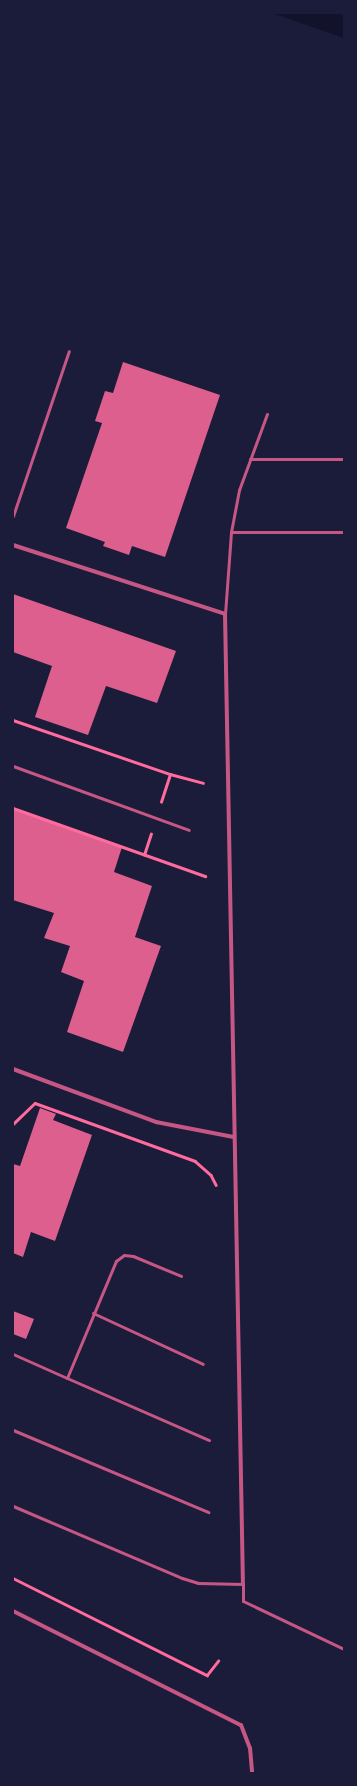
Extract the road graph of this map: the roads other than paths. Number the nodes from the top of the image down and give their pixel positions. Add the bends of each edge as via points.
1 (69, 351) dead end
2 (268, 414) dead end
3 (250, 459) junction
4 (344, 459) edge
5 (13, 516) edge
6 (231, 532) junction
7 (344, 532) edge
8 (13, 545) edge
9 (225, 614) junction
10 (13, 766) edge
11 (189, 830) dead end
12 (13, 1069) edge
13 (234, 1137) junction
14 (181, 1276) dead end
15 (93, 1313) junction
16 (13, 1354) edge
17 (203, 1364) dead end
18 (67, 1378) junction
19 (13, 1430) edge
20 (209, 1440) dead end
21 (13, 1506) edge
22 (208, 1512) dead end
23 (244, 1584) junction
24 (13, 1611) edge
25 (344, 1650) edge
26 (252, 1773) edge

1 - 5 lane
2 - 3 lane
3 - 4 lane
3 - 6 lane via 239,490
6 - 7 lane
6 - 9 lane
8 - 9 street
9 - 13 street
10 - 11 lane
12 - 13 street via 156,1122
13 - 23 street
14 - 15 lane via 133,1256 124,1255 116,1261
15 - 17 lane
15 - 18 lane
16 - 18 lane
18 - 20 lane
19 - 22 lane
21 - 23 lane via 182,1578 198,1583
23 - 25 lane via 243,1601
24 - 26 street via 241,1725 250,1748

